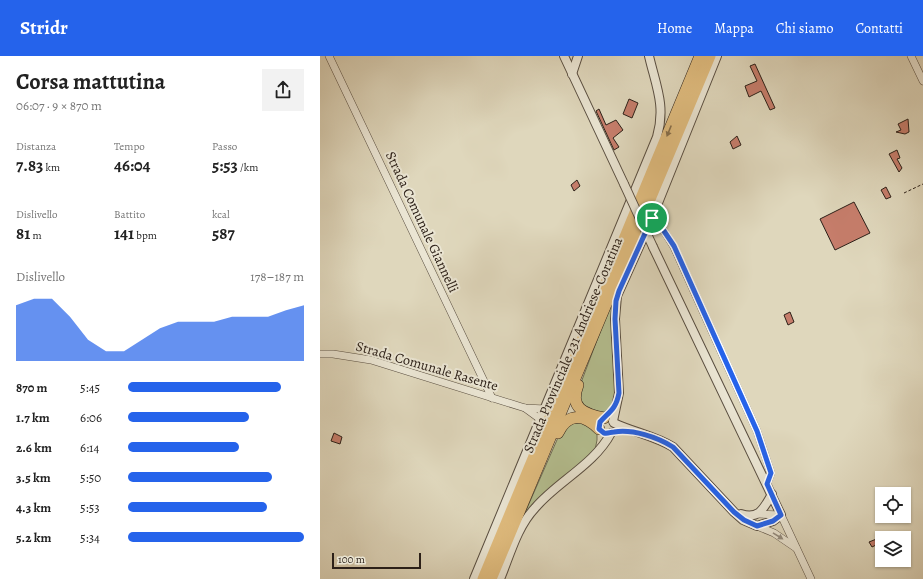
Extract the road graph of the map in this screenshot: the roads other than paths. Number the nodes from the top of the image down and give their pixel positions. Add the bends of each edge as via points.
1 (329, 56) edge
2 (564, 56) edge
3 (578, 56) edge
4 (649, 56) edge
5 (694, 56) edge
6 (700, 56) edge
7 (710, 56) edge
8 (717, 56) edge
9 (911, 56) edge
10 (572, 74) junction
11 (923, 81) edge
12 (675, 115) junction
13 (652, 218) junction
14 (592, 337) junction
15 (320, 354) edge
16 (492, 398) junction
17 (525, 408) junction
18 (545, 409) junction
19 (540, 419) junction
20 (608, 426) junction
21 (536, 473) junction
22 (767, 484) junction
23 (772, 494) junction
24 (734, 512) junction
25 (758, 514) junction
26 (781, 515) junction
27 (757, 526) junction
28 (796, 548) junction
29 (474, 579) edge
30 (483, 579) edge
31 (491, 579) edge
32 (500, 579) edge
33 (811, 579) edge

1 - 16 street, Strada Comunale Giannelli
2 - 10 street
3 - 10 street
4 - 18 street via 661,101 659,129
5 - 12 highway
6 - 12 highway, Strada Provinciale 231 Andriese-Coratina
7 - 14 highway, Strada Provinciale 231 Andriese-Coratina
8 - 13 street
9 - 11 street
10 - 22 street, bridge
12 -> 30 highway, Strada Provinciale 231 Andriese-Coratina
13 - 20 street via 616,301 619,393
13 - 22 street via 674,246 757,431 771,473
14 - 20 highway via 590,353 575,394 575,401 586,414
14 - 21 highway, Strada Provinciale 231 Andriese-Coratina
15 - 16 street, Strada Comunale Rasente via 371,360
16 - 17 street, Strada Comunale Rasente
17 - 18 street
17 - 19 street
18 - 19 street
19 - 29 street
20 - 21 highway via 585,418 569,419 562,425 545,463
20 - 24 street via 663,441 673,447
20 - 32 street via 598,450 590,460 535,507 523,523
21 - 31 highway, Strada Provinciale 231 Andriese-Coratina
22 - 23 street
23 - 25 street
23 - 26 street
24 - 25 street via 750,517
24 - 27 street
25 - 26 street
26 - 27 street via 773,521
26 - 28 street
27 -> 28 street via 774,533
28 - 33 street

